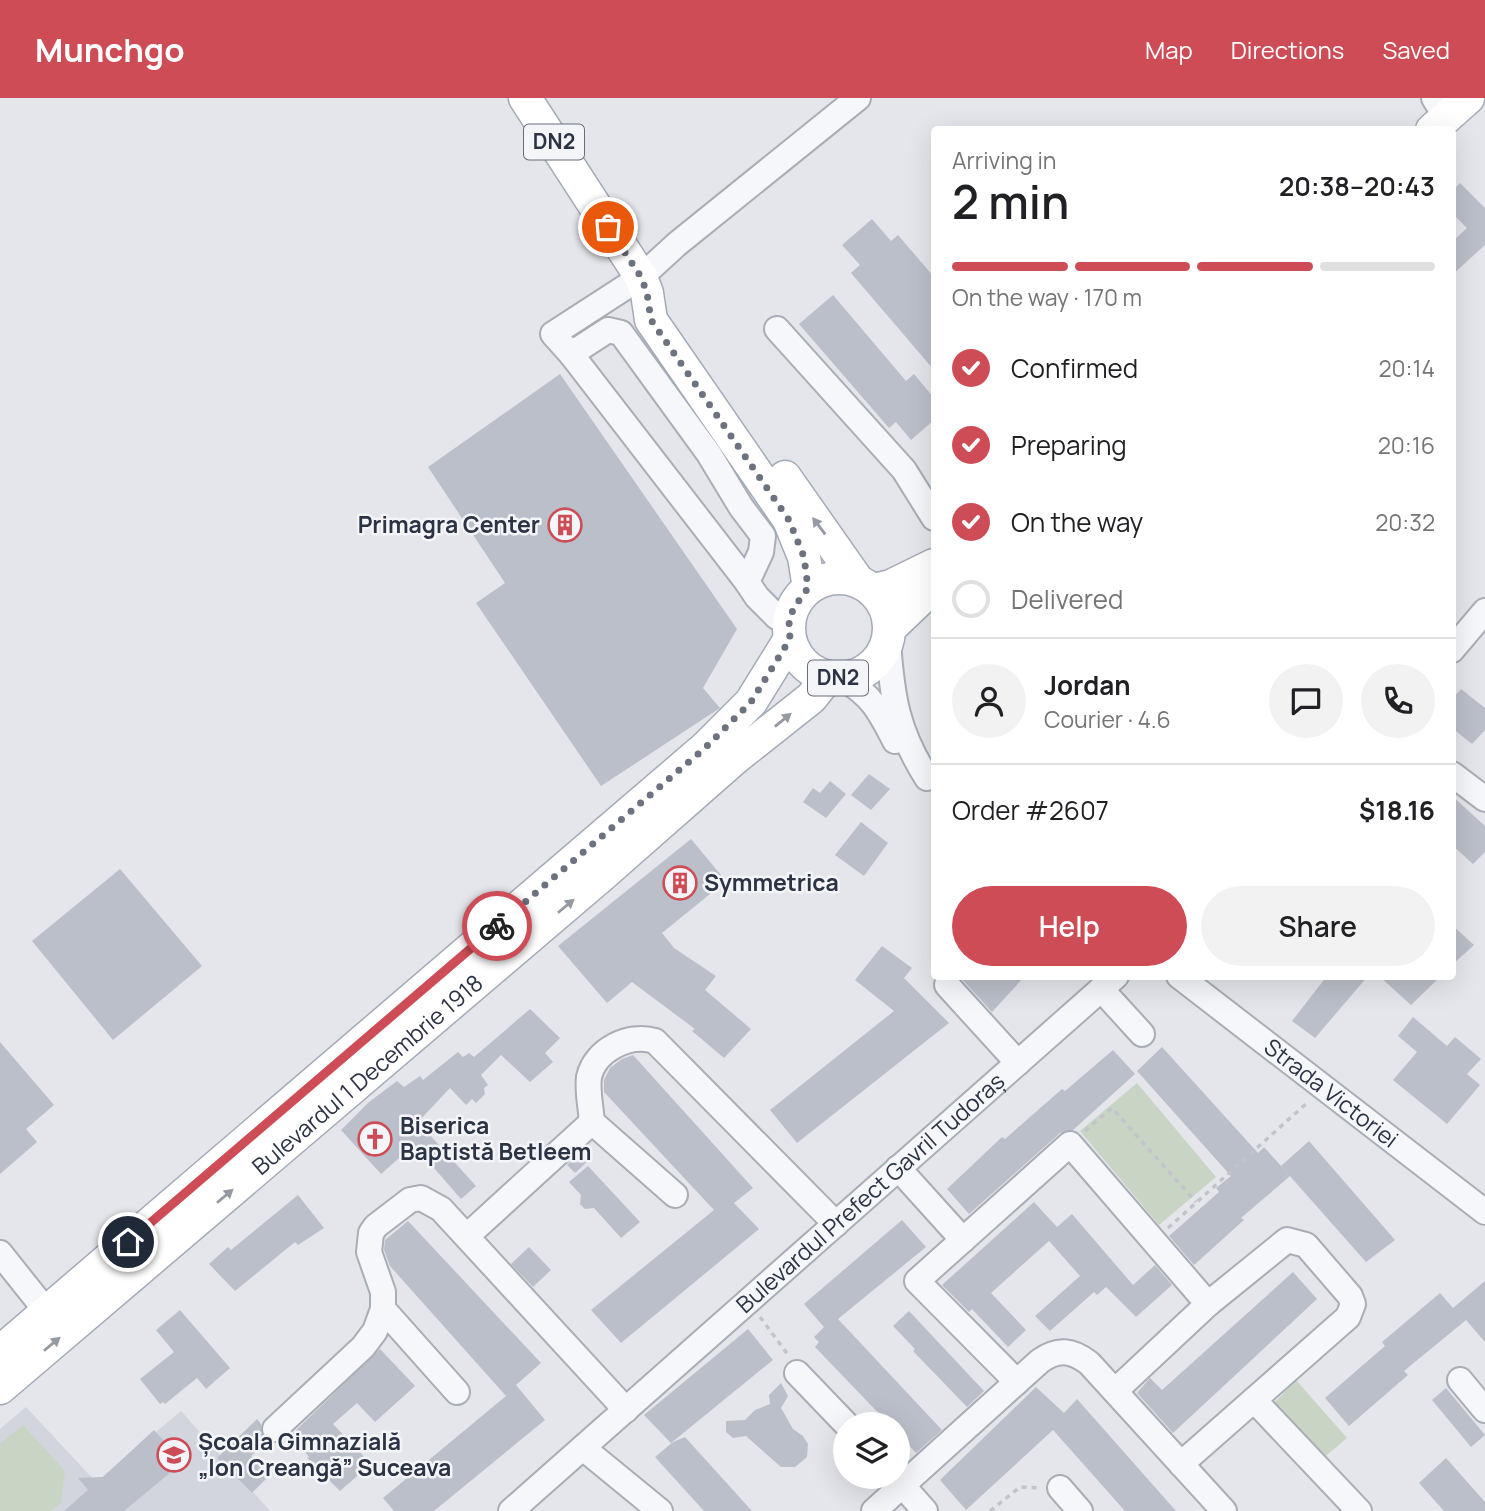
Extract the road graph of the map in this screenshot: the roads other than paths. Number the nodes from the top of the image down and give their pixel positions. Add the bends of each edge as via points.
1 (526, 98) edge
2 (858, 98) edge
3 (644, 285) junction
4 (777, 329) dead end
5 (571, 354) junction
6 (931, 513) edge
7 (931, 566) edge
8 (747, 582) junction
9 (866, 586) junction
10 (931, 589) edge
11 (1485, 611) edge
12 (797, 612) junction
13 (889, 635) junction
14 (1456, 645) edge
15 (836, 678) junction
16 (1456, 777) edge
17 (931, 781) edge
18 (1485, 799) edge
19 (1184, 980) edge
20 (1108, 983) edge
21 (947, 985) dead end
22 (1142, 1034) dead end
23 (1018, 1063) junction
24 (592, 1122) junction
25 (898, 1168) junction
26 (675, 1195) dead end
27 (1485, 1212) edge
28 (836, 1224) junction
29 (467, 1236) junction
30 (963, 1240) junction
31 (0, 1253) edge
32 (1208, 1304) junction
33 (383, 1309) junction
34 (47, 1312) junction
35 (0, 1352) edge
36 (797, 1373) road end
37 (1460, 1380) dead end
38 (1017, 1382) junction
39 (0, 1388) edge
40 (1115, 1391) junction
41 (457, 1392) dead end
42 (1254, 1400) junction
43 (626, 1410) junction
44 (1485, 1410) edge
45 (834, 1412) edge
46 (275, 1429) dead end
47 (583, 1448) junction
48 (1181, 1464) junction
49 (910, 1472) edge
50 (1060, 1488) road end
51 (892, 1489) edge
52 (906, 1489) edge
53 (511, 1511) edge
54 (660, 1511) edge
55 (874, 1511) edge
56 (925, 1511) edge
57 (1080, 1511) edge
58 (1224, 1511) edge
59 (1359, 1511) edge

1 - 3 main road, DN2
2 - 3 street via 677,244
3 - 5 street via 553,334
9 -> 3 main road, DN2 via 668,306
3 - 12 main road, DN2 via 651,320 789,520 804,557
4 - 6 street via 904,470
5 - 8 street
5 - 8 street via 608,330 621,333 763,536
7 - 9 main road via 891,586
8 - 12 street via 777,617
9 - 12 main road via 841,578 824,580
9 - 13 main road, DN2 via 885,608
10 - 13 main road
11 - 14 street
12 - 15 main road, DN2 via 795,652 815,672
12 - 34 main road, Bulevardul 1 Decembrie 1918 / DN2 via 751,702 705,748
13 - 15 main road, DN2 via 881,657 871,668
13 - 17 street via 898,720 910,752
15 - 17 street via 863,691 907,763
39 -> 15 main road, Bulevardul 1 Decembrie 1918 / DN2 via 734,759
16 - 18 street
19 - 27 street, Strada Victoriei
20 - 22 street
20 - 23 street, Bulevardul Prefect Gavril Tudoraș
21 - 23 street
23 - 25 street, Bulevardul Prefect Gavril Tudoraș
24 - 26 street
24 - 28 street via 589,1080 593,1065 619,1042 631,1038 655,1041
24 - 29 street
25 - 28 street, Bulevardul Prefect Gavril Tudoraș
25 - 30 street
28 - 43 street, Bulevardul Prefect Gavril Tudoraș
29 - 33 street via 441,1209 421,1198 410,1200 376,1226 369,1252 383,1292
29 - 43 street
30 - 32 street via 1070,1144
30 - 38 street via 917,1281
31 - 34 street
32 - 40 street
32 - 42 street via 1287,1240 1306,1245 1350,1296 1353,1304 1348,1317
33 - 41 street
33 - 46 street via 363,1347
34 - 35 main road, Bulevardul 1 Decembrie 1918 / DN2
36 - 45 street
37 - 44 street
38 - 40 street via 1041,1360 1068,1351 1080,1356
38 - 49 street
40 - 48 street
42 - 48 street
42 - 59 street
43 - 47 street, Bulevardul Prefect Gavril Tudoraș
47 - 53 street, Bulevardul Prefect Gavril Tudoraș
47 - 54 street
48 - 58 street
50 - 57 street
51 - 55 street
52 - 56 street

